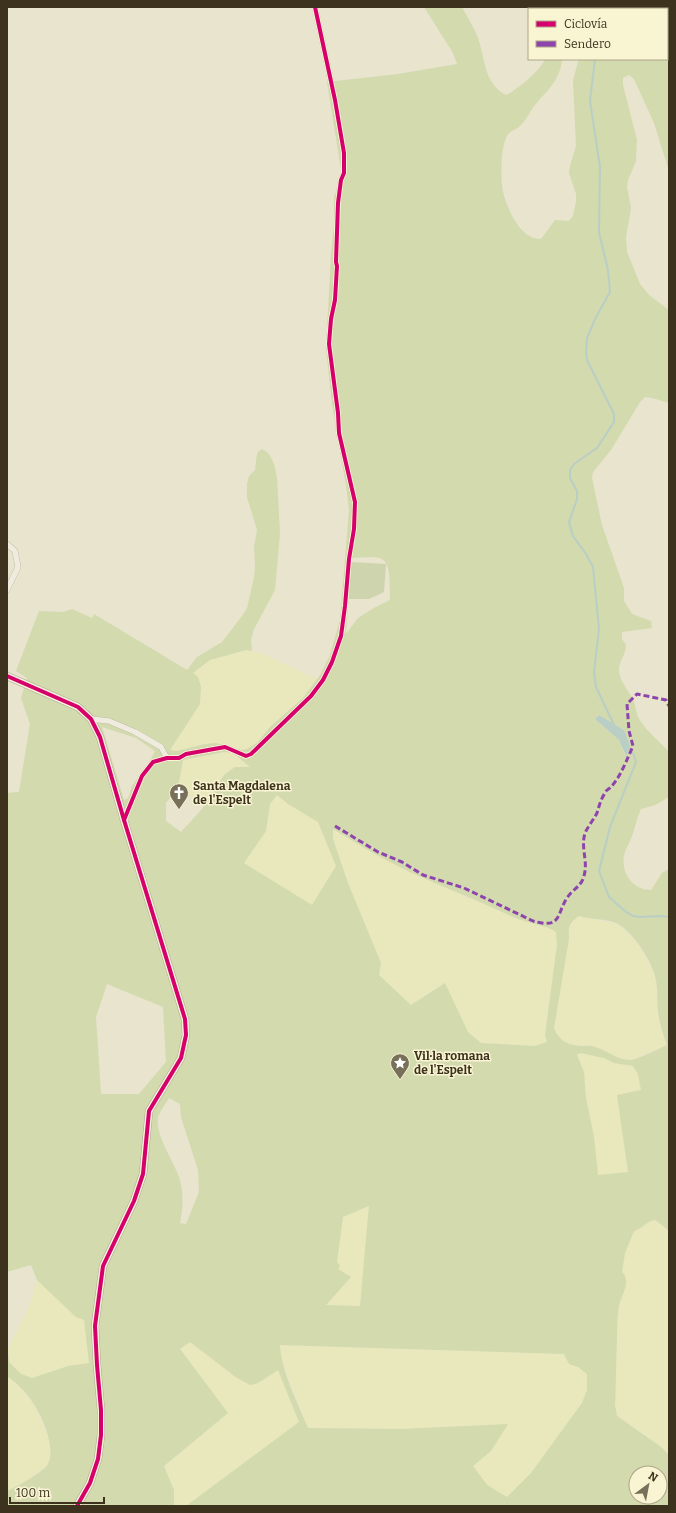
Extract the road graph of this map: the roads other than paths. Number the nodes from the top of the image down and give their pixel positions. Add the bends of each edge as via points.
1 (314, 7) edge
2 (7, 544) edge
3 (7, 590) edge
4 (7, 676) edge
5 (91, 719) junction
6 (167, 758) junction
7 (124, 820) junction
8 (77, 1506) edge

1 - 6 street via 335,100 345,168 339,193 335,300 329,344 339,433 355,502 354,529 340,636 332,662 321,683 311,696 251,754 246,756 224,747 186,754 179,758
2 - 3 street via 16,551 18,567
4 - 5 street via 78,707
5 - 6 street via 109,721 135,732 161,747
5 - 7 street via 100,736
6 - 7 street via 153,762 142,776
7 - 8 street via 186,1019 186,1034 181,1058 149,1111 143,1174 134,1201 102,1266 95,1326 102,1435 90,1483

